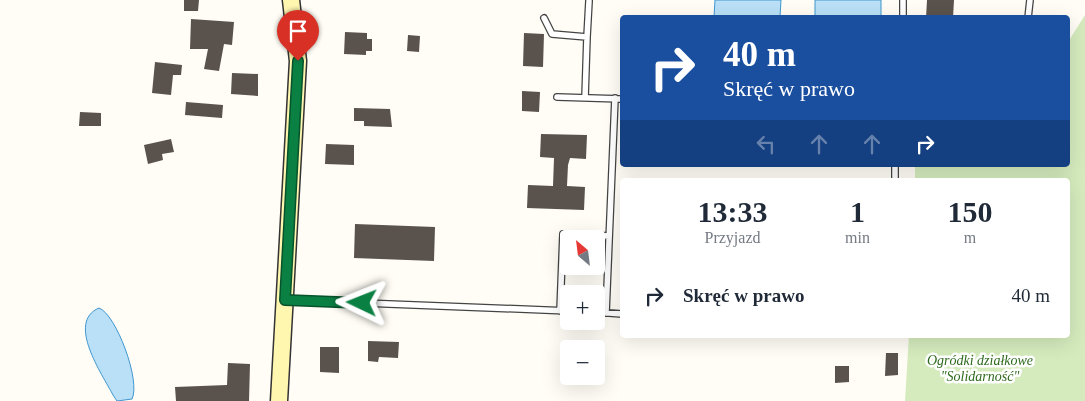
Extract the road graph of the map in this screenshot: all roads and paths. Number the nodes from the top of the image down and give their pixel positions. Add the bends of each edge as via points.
1 (291, 0) edge
2 (904, 0) edge
3 (1030, 0) edge
4 (589, 1) edge
5 (903, 15) edge
6 (1028, 15) edge
7 (544, 18) dead end
8 (587, 37) junction
9 (557, 97) dead end
10 (585, 98) junction
11 (615, 98) junction
12 (620, 99) edge
13 (609, 236) junction
14 (561, 285) edge
15 (285, 300) junction
16 (560, 311) edge
17 (606, 313) joint
18 (620, 314) edge
19 (279, 401) edge

1 - 15 street via 298,61
2 - 5 lane
3 - 6 lane
4 - 8 lane
7 - 8 lane via 552,34
8 - 10 lane
9 - 10 lane
10 - 11 lane
11 - 12 lane
11 - 13 lane
13 - 14 lane via 563,234
13 - 17 lane
15 - 16 lane
15 - 19 street
17 - 18 lane

